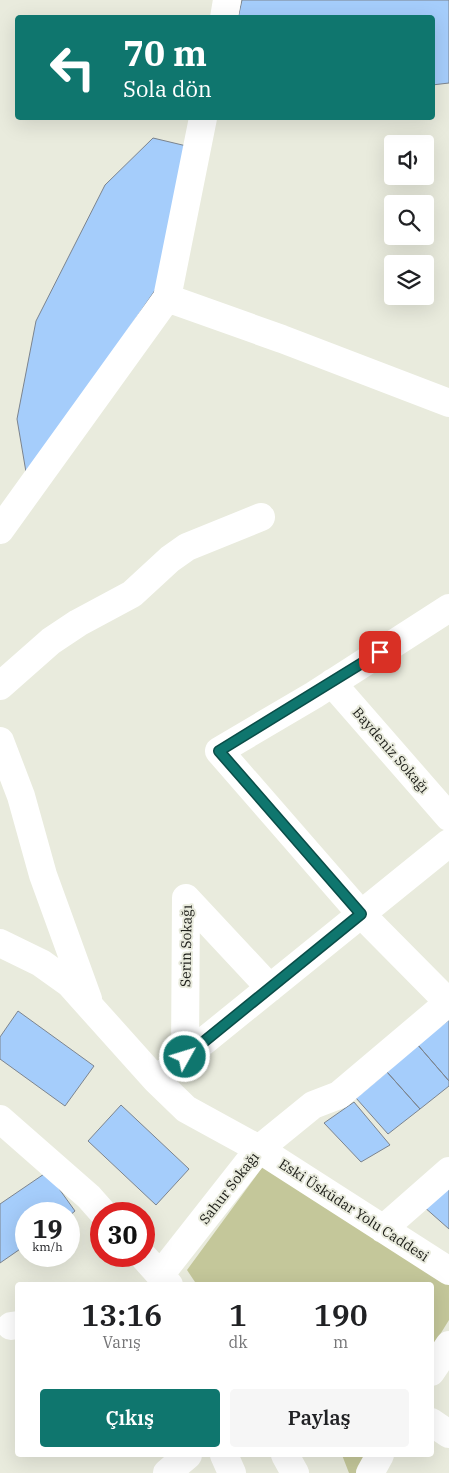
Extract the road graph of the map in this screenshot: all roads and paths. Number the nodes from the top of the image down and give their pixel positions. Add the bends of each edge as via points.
1 (227, 0) edge
2 (224, 15) edge
3 (204, 120) edge
4 (167, 298) junction
5 (449, 403) edge
6 (261, 517) dead end
7 (0, 530) edge
8 (447, 612) edge
9 (332, 683) junction
10 (0, 686) edge
11 (0, 741) edge
12 (449, 817) edge
13 (449, 843) edge
14 (361, 914) junction
15 (0, 943) edge
16 (270, 988) junction
17 (449, 1003) edge
18 (89, 1005) junction
19 (185, 1057) junction
20 (156, 1080) junction
21 (0, 1119) edge
22 (259, 1149) junction
23 (449, 1171) edge
24 (93, 1202) edge
25 (382, 1228) junction
26 (449, 1271) edge
27 (158, 1272) edge
28 (449, 1345) edge
29 (434, 1368) edge
30 (434, 1424) edge
31 (449, 1434) edge
32 (186, 1457) edge
33 (225, 1457) edge
34 (286, 1457) edge
35 (379, 1457) edge
36 (167, 1473) edge
37 (232, 1473) edge
38 (295, 1473) edge
39 (370, 1473) edge

1 - 2 street
3 - 4 street
4 - 5 street
4 - 7 street
6 - 10 street via 187,547 132,594 51,641
8 - 9 street
9 - 12 street, Baydeniz Sokağı
9 - 14 street via 219,751
11 - 18 street
13 - 14 street
14 - 16 street
14 - 17 street
15 - 18 street, Eski Üsküdar Yolu Caddesi via 56,972
16 - 19 street
16 - 19 street, Serin Sokağı via 186,898
17 - 22 street, Sahur Sokağı via 339,1095 313,1105
18 - 20 street, Eski Üsküdar Yolu Caddesi
19 - 20 street
20 - 22 street, Eski Üsküdar Yolu Caddesi via 186,1109
21 - 24 street
22 - 25 street, Eski Üsküdar Yolu Caddesi
22 - 27 street, Sahur Sokağı
23 - 25 street
25 - 26 street, Eski Üsküdar Yolu Caddesi
28 - 29 street
30 - 31 street
32 - 36 street
33 - 37 street
34 - 38 street
35 - 39 street

